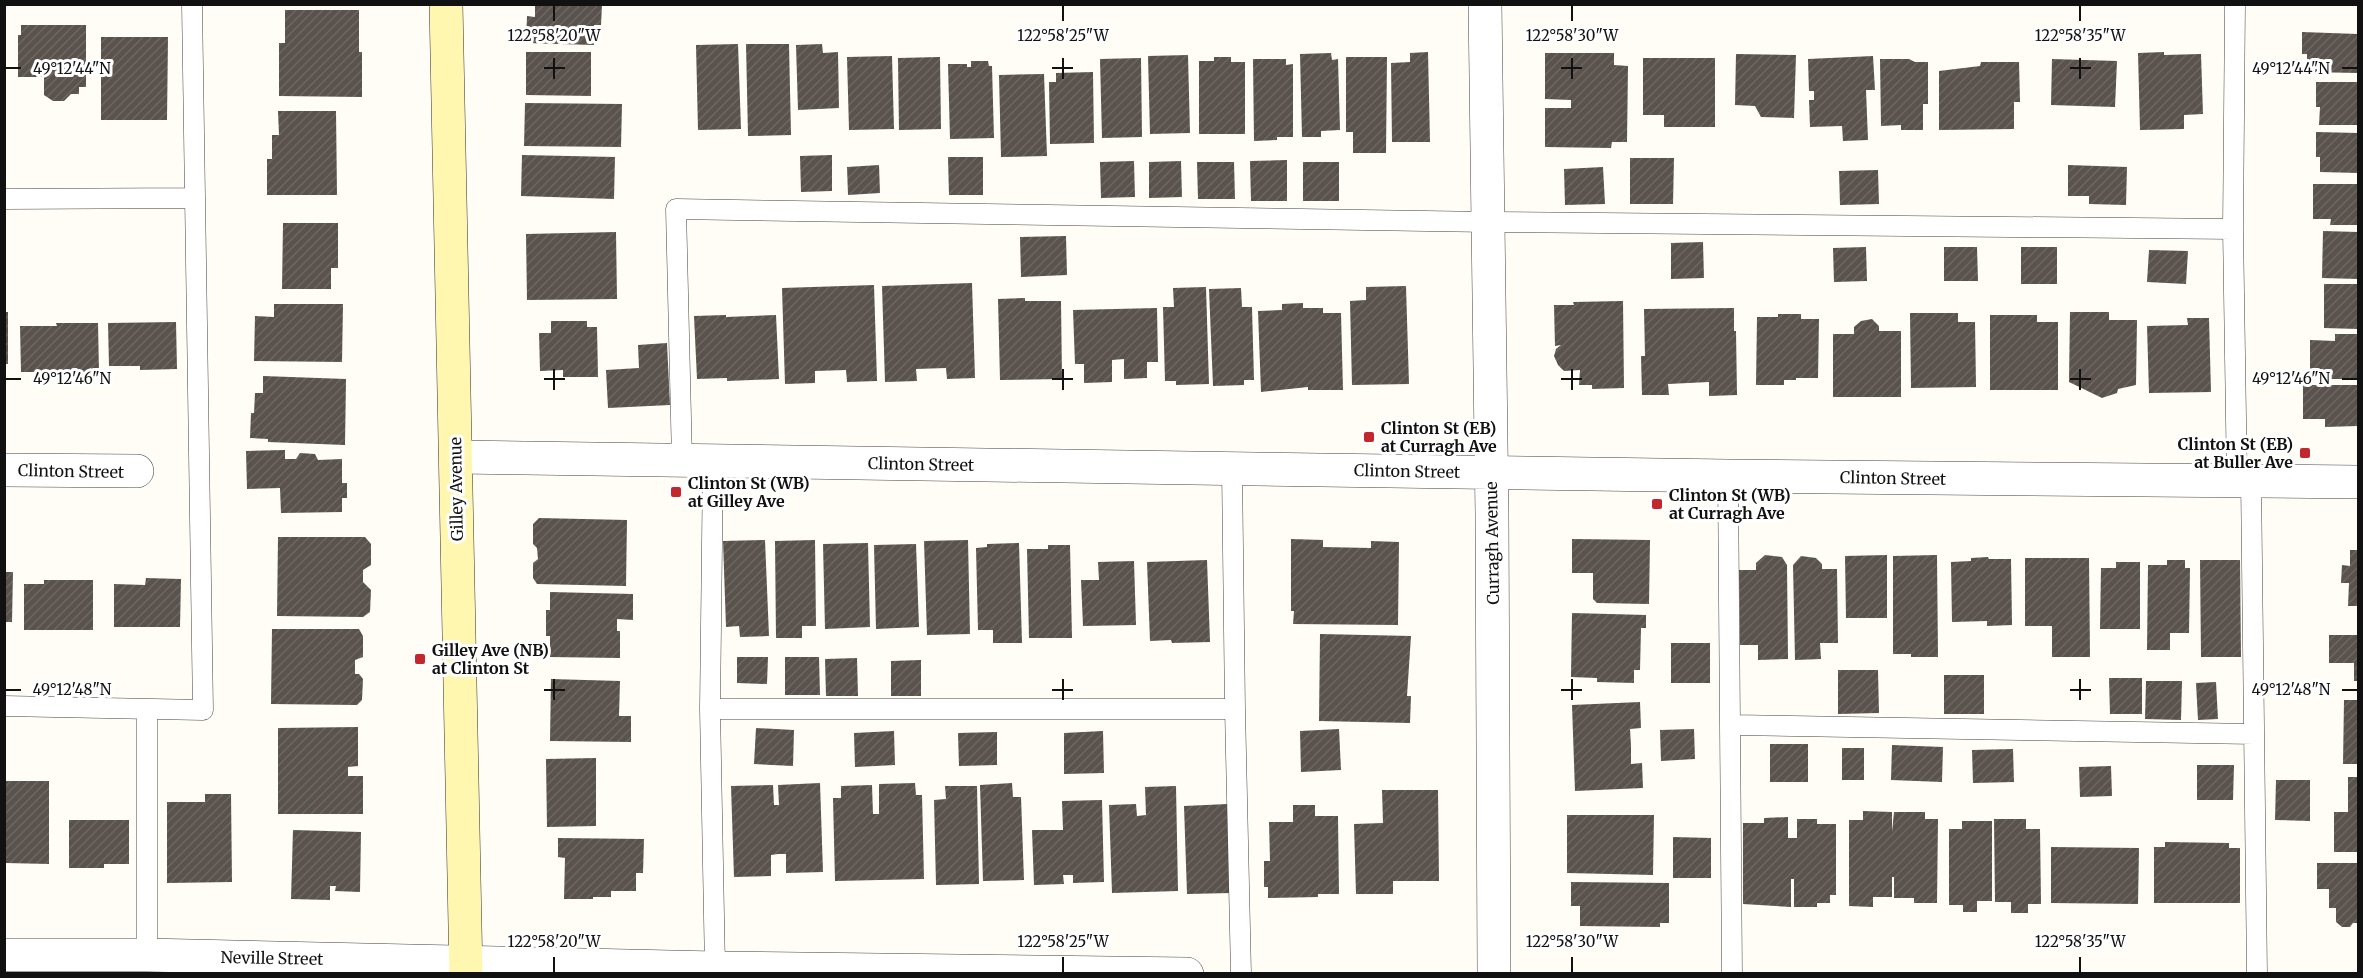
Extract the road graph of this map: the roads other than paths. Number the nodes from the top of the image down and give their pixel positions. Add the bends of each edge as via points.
1 (192, 4) edge
2 (446, 4) edge
3 (1485, 4) edge
4 (2235, 4) edge
5 (194, 198) junction
6 (4, 199) edge
7 (1488, 222) junction
8 (2234, 229) junction
9 (456, 457) junction
10 (698, 461) junction
11 (1232, 469) junction
12 (4, 470) edge
13 (137, 471) dead end
14 (1491, 473) junction
15 (1728, 477) junction
16 (2244, 481) junction
17 (2358, 482) edge
18 (4, 706) edge
19 (710, 709) junction
20 (1235, 709) junction
21 (147, 710) junction
22 (1732, 725) junction
23 (2254, 734) junction
24 (4, 955) edge
25 (147, 955) junction
26 (466, 968) edge
27 (715, 969) junction
28 (1187, 974) edge
29 (1241, 974) edge
30 (1494, 974) edge
31 (1732, 974) edge
32 (2257, 974) edge

1 - 5 lane
2 - 9 street, Gilley Avenue
3 - 7 street, Curragh Avenue
4 - 8 lane
5 - 6 lane
5 - 21 lane via 202,710
7 - 8 lane
7 - 10 lane via 676,209
7 - 14 street, Curragh Avenue
8 - 16 lane
9 - 10 street, Clinton Street
9 - 26 street, Gilley Avenue
10 - 11 street, Clinton Street
10 - 19 lane
11 - 14 street, Clinton Street
11 - 20 lane
12 - 13 street, Clinton Street
14 - 15 street, Clinton Street
14 - 30 street, Curragh Avenue
15 - 16 street, Clinton Street
15 - 22 lane
16 - 17 street, Clinton Street
16 - 23 lane
18 - 21 lane
19 - 20 lane
19 - 27 lane
20 - 29 lane
21 - 25 lane
22 - 23 lane
22 - 31 lane
23 - 32 lane
24 - 25 street, Neville Street
25 - 26 street, Neville Street
26 - 27 street, Neville Street
27 - 28 street, Neville Street

